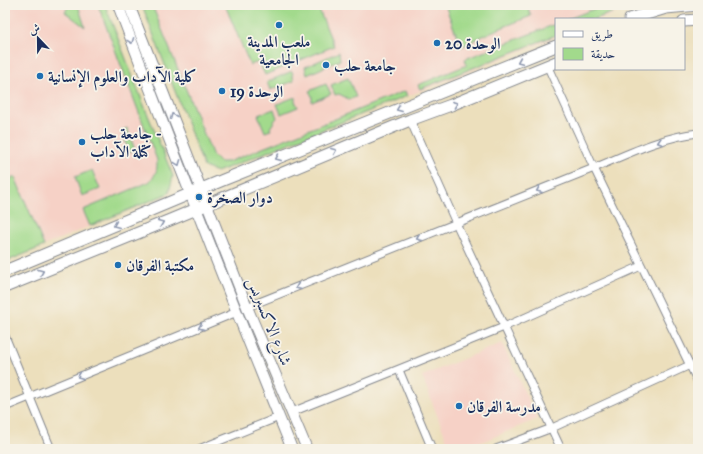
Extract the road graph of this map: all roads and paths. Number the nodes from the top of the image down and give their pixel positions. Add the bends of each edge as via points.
1 (118, 5) edge
2 (129, 5) edge
3 (698, 5) edge
4 (633, 18) edge
5 (698, 20) edge
6 (685, 22) edge
7 (555, 46) edge
8 (552, 64) edge
9 (466, 83) junction
10 (472, 97) junction
11 (410, 120) junction
12 (698, 133) edge
13 (594, 168) junction
14 (202, 189) junction
15 (190, 194) junction
16 (208, 204) junction
17 (197, 209) junction
18 (456, 223) junction
19 (641, 266) junction
20 (5, 271) edge
21 (5, 287) edge
22 (247, 307) junction
23 (237, 312) junction
24 (504, 327) junction
25 (5, 336) edge
26 (690, 365) junction
27 (399, 370) junction
28 (698, 382) edge
29 (30, 397) junction
30 (5, 407) edge
31 (292, 412) junction
32 (279, 417) junction
33 (552, 428) junction
34 (51, 449) edge
35 (200, 449) edge
36 (292, 449) edge
37 (307, 449) edge
38 (432, 449) edge
39 (496, 449) edge
40 (562, 449) edge

1 -> 15 street
14 -> 2 street, شارع الاكسبريس
3 - 4 main road via 666,8
5 - 6 main road
7 -> 9 main road
8 - 10 main road
8 - 13 street
9 - 10 main road
9 -> 14 main road
11 -> 10 main road
16 -> 11 main road
11 - 18 street
12 -> 13 street via 659,142
13 -> 18 street
13 - 19 street
14 - 15 main road
14 - 16 street, شارع الاكسبريس
15 - 17 street
15 -> 20 main road
16 - 17 main road
16 - 22 street, شارع الاكسبريس
21 -> 17 main road
17 - 23 street
18 -> 22 street
18 - 24 street
19 - 24 street
19 - 26 street
22 - 31 street, شارع الاكسبريس
23 -> 29 street
23 - 32 street
24 - 27 street
24 - 33 street
25 - 29 street
26 - 28 street
26 - 33 street
27 - 31 street
27 - 38 street
29 - 30 street
29 - 34 street
31 - 37 street, شارع الاكسبريس
32 - 35 street
32 - 36 street
33 - 39 street
33 - 40 street

